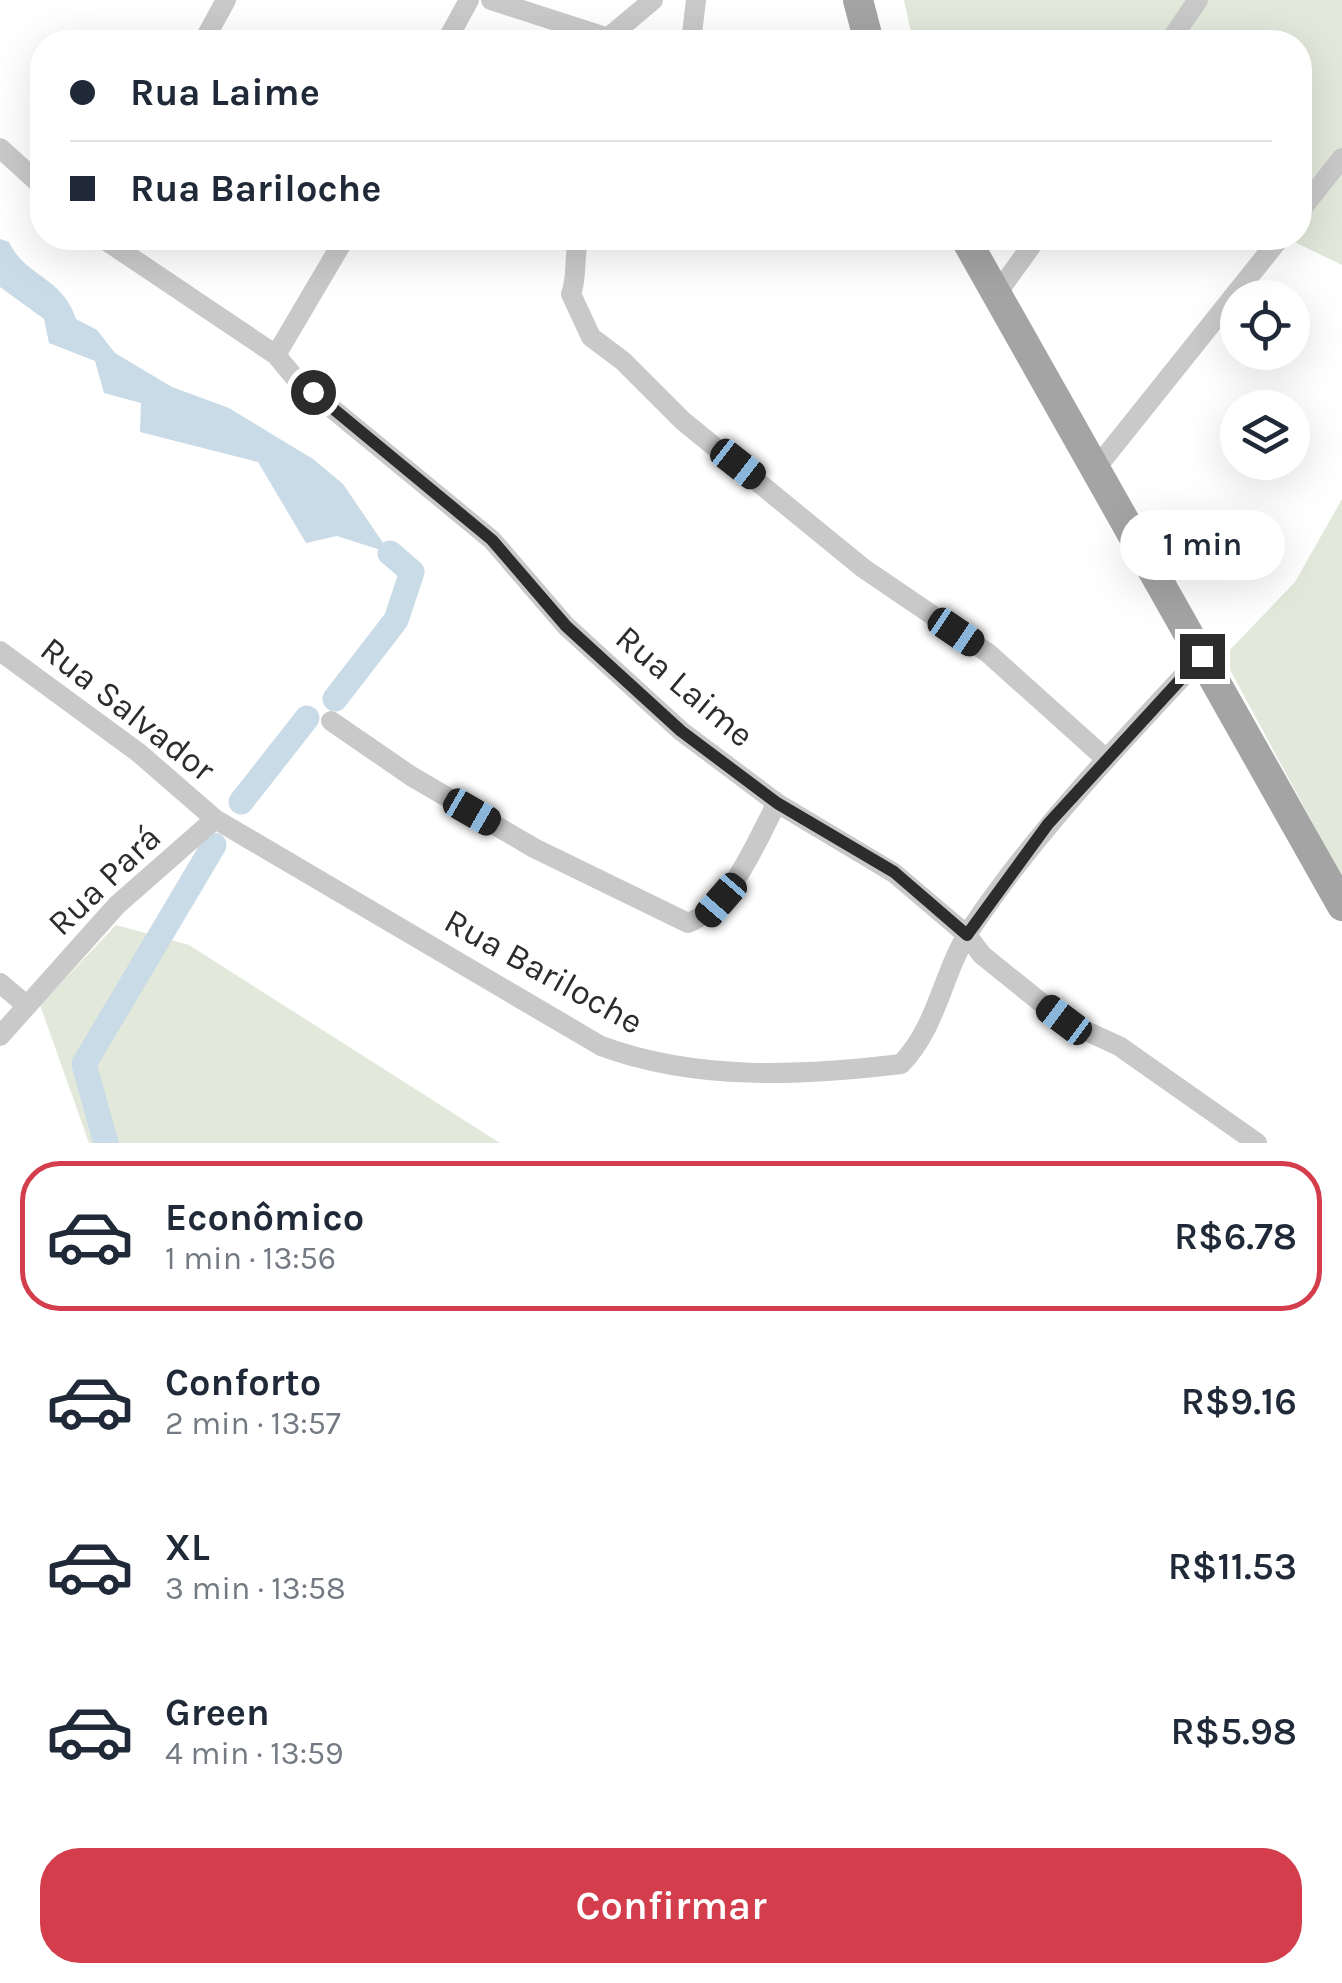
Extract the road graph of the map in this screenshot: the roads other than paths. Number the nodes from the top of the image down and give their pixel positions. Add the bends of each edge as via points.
1 (226, 0) edge
2 (469, 0) edge
3 (491, 0) edge
4 (653, 0) edge
5 (696, 0) edge
6 (858, 0) edge
7 (1198, 0) edge
8 (210, 30) edge
9 (453, 30) edge
10 (584, 30) edge
11 (624, 30) edge
12 (692, 30) edge
13 (866, 30) edge
14 (1178, 30) edge
15 (0, 148) edge
16 (1342, 158) edge
17 (30, 175) edge
18 (1312, 196) edge
19 (120, 250) edge
20 (338, 250) edge
21 (576, 250) edge
22 (972, 250) edge
23 (1028, 250) edge
24 (1270, 250) edge
25 (996, 295) junction
26 (276, 355) junction
27 (1097, 466) junction
28 (0, 651) edge
29 (1202, 656) junction
30 (331, 721) dead end
31 (1106, 758) junction
32 (777, 803) junction
33 (215, 819) junction
34 (1342, 906) edge
35 (967, 935) junction
36 (0, 983) edge
37 (26, 1004) junction
38 (0, 1036) edge
39 (1257, 1143) edge

1 - 8 street
2 - 9 street
3 - 10 street
4 - 11 street
5 - 12 street
6 - 13 main road
7 - 14 street
15 - 17 street
16 - 18 street
19 - 26 street, Rua Laime
20 - 26 street
21 - 31 street via 571,294 591,336 862,568 988,654
22 - 25 main road
23 - 25 street
24 - 27 street
25 - 27 main road
26 - 32 street, Rua Laime via 294,378 492,540 566,626 681,731
27 - 29 main road
28 - 33 street, Rua Salvador via 139,753
29 - 31 street, Rua Bariloche
29 - 34 main road
30 - 32 street via 534,848 688,922 707,915
31 - 35 street, Rua Bariloche via 1038,836
32 - 35 street, Rua Laime via 894,872
33 - 35 street, Rua Bariloche via 601,1046 688,1071 822,1072 901,1064 919,1046
33 - 37 street, Rua Pará via 117,905
35 - 39 street, Rua Laime via 982,955 1064,1020 1120,1046
36 - 37 street
37 - 38 street, Rua Pará

